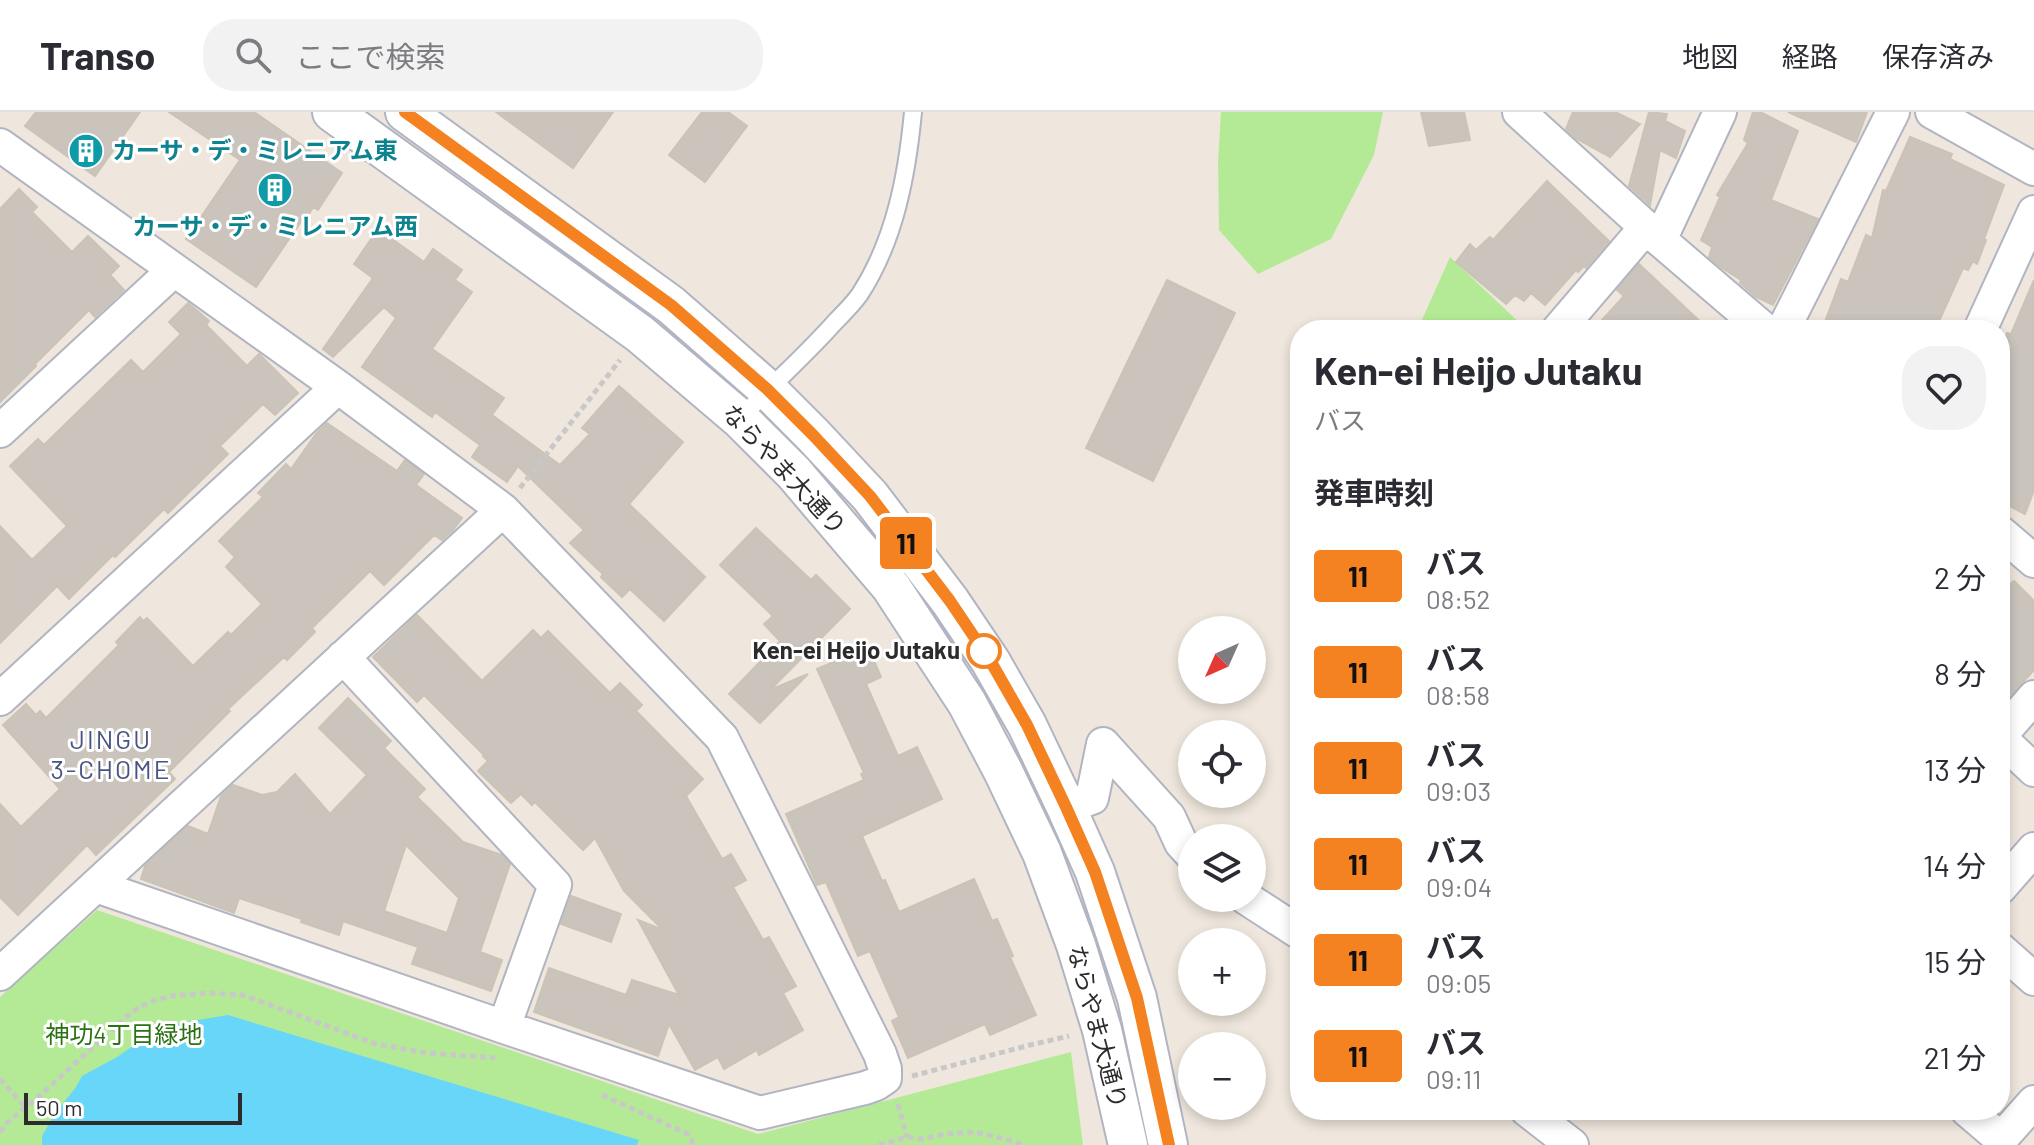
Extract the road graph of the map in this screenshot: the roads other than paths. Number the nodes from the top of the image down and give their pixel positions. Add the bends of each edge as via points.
1 (332, 112) edge
2 (405, 112) edge
3 (913, 112) edge
4 (1720, 112) edge
5 (1893, 112) edge
6 (1932, 112) edge
7 (1535, 118) edge
8 (5, 157) edge
9 (2034, 169) edge
10 (2034, 212) edge
11 (1653, 234) junction
12 (174, 270) junction
13 (1568, 320) edge
14 (1753, 320) edge
15 (1788, 320) edge
16 (1985, 320) edge
17 (338, 387) junction
18 (767, 389) junction
19 (740, 419) junction
20 (0, 431) edge
21 (503, 510) junction
22 (2010, 541) edge
23 (2034, 561) edge
24 (343, 657) junction
25 (2034, 697) edge
26 (0, 699) edge
27 (2010, 725) edge
28 (2010, 747) edge
29 (2034, 770) edge
30 (1066, 807) junction
31 (1178, 836) edge
32 (2034, 849) edge
33 (2010, 877) edge
34 (96, 886) junction
35 (1266, 911) edge
36 (1290, 927) edge
37 (2010, 958) edge
38 (0, 974) edge
39 (2034, 979) edge
40 (504, 1027) junction
41 (2034, 1102) edge
42 (1540, 1120) edge
43 (1979, 1120) edge
44 (1128, 1145) edge
45 (1168, 1145) edge
46 (1572, 1145) edge

1 - 19 street, ならやま大通り via 640,334
2 - 18 street, ならやま大通り via 671,305
3 - 18 lane via 909,155 879,260 858,296
4 - 11 street
5 - 15 street
6 - 9 street
7 - 11 street
8 - 12 street
10 - 16 street
11 - 13 street
11 - 14 street
12 - 17 street
12 - 20 street
17 - 21 street
17 - 26 street
18 - 19 lane
18 - 30 street, ならやま大通り via 870,496 950,601 1027,725
19 - 44 street, ならやま大通り via 794,473 891,587 1003,771 1042,853 1076,945
21 - 24 street
21 - 40 street via 722,738 880,1054 885,1078 865,1088 760,1113
22 - 23 street
24 - 34 street
24 - 40 street via 555,885
25 - 27 street
28 - 29 street
30 - 31 street via 1092,798 1103,744 1169,817
30 - 45 street, ならやま大通り via 1095,872 1137,998
32 - 33 street
34 - 38 street
34 - 40 street
35 - 36 street
37 - 39 street
41 - 43 street via 2001,1139
42 - 46 street

